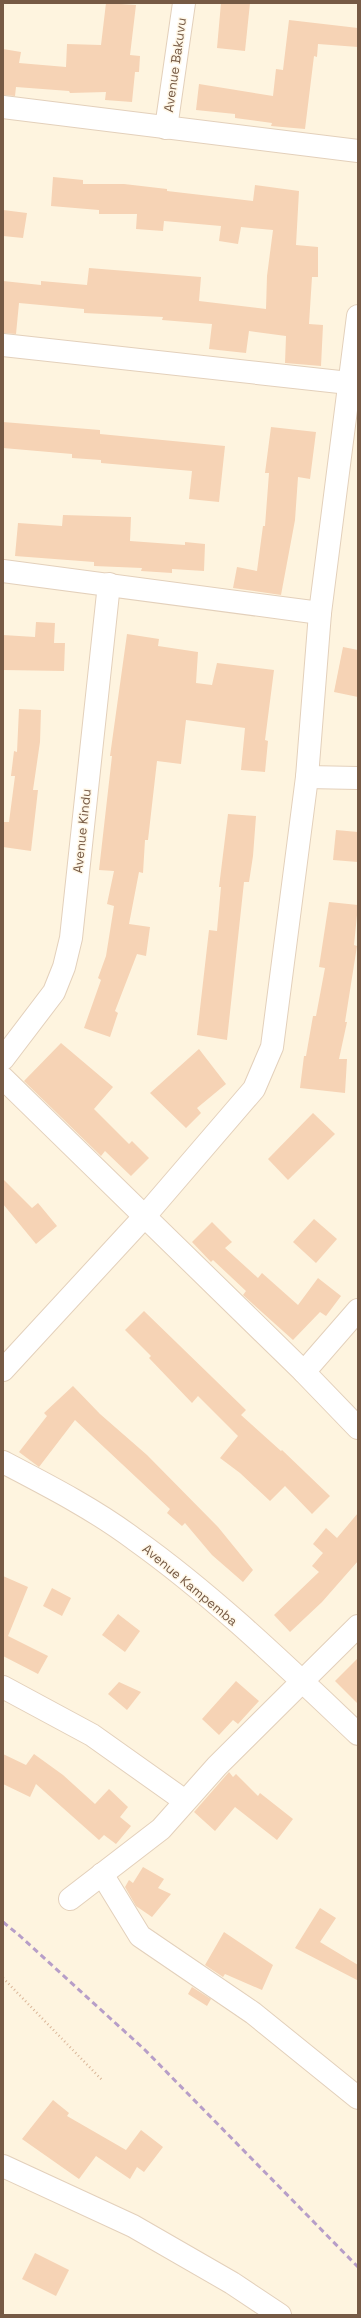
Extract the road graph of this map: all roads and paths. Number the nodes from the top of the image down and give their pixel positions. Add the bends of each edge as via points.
1 (184, 3) edge
2 (3, 107) edge
3 (166, 128) junction
4 (358, 151) edge
5 (358, 316) edge
6 (3, 345) edge
7 (353, 383) edge
8 (3, 571) edge
9 (109, 584) junction
10 (320, 613) junction
11 (307, 777) junction
12 (358, 778) edge
13 (3, 1059) edge
14 (3, 1078) edge
15 (144, 1217) junction
16 (358, 1310) edge
17 (3, 1369) edge
18 (304, 1372) junction
19 (358, 1428) edge
20 (3, 1462) edge
21 (358, 1626) edge
22 (302, 1682) junction
23 (3, 1687) edge
24 (358, 1734) edge
25 (184, 1801) junction
26 (102, 1874) junction
27 (70, 1899) dead end
28 (3, 1978) edge
29 (102, 2080) dead end
30 (358, 2098) edge
31 (3, 2166) edge
32 (280, 2315) edge

1 - 3 street, Avenue Bakuvu
2 - 3 street
3 - 4 street
5 - 7 street
6 - 7 street
7 - 10 street
8 - 9 street
9 - 10 street
9 - 13 street, Avenue Kindu via 71,938 64,967 54,992
10 - 11 street
11 - 12 street
11 - 15 street via 272,1047 254,1089
14 - 15 street
15 - 17 street
15 - 18 street
16 - 18 street
18 - 19 street
20 - 22 street, Avenue Kampemba via 133,1538 204,1592
21 - 22 street
22 - 24 street, Avenue Kampemba
22 - 25 street
23 - 25 street via 92,1736
25 - 26 street via 161,1829
26 - 27 street
26 - 30 street via 140,1936 253,2013
28 - 29 path
31 - 32 street via 133,2226 232,2283

